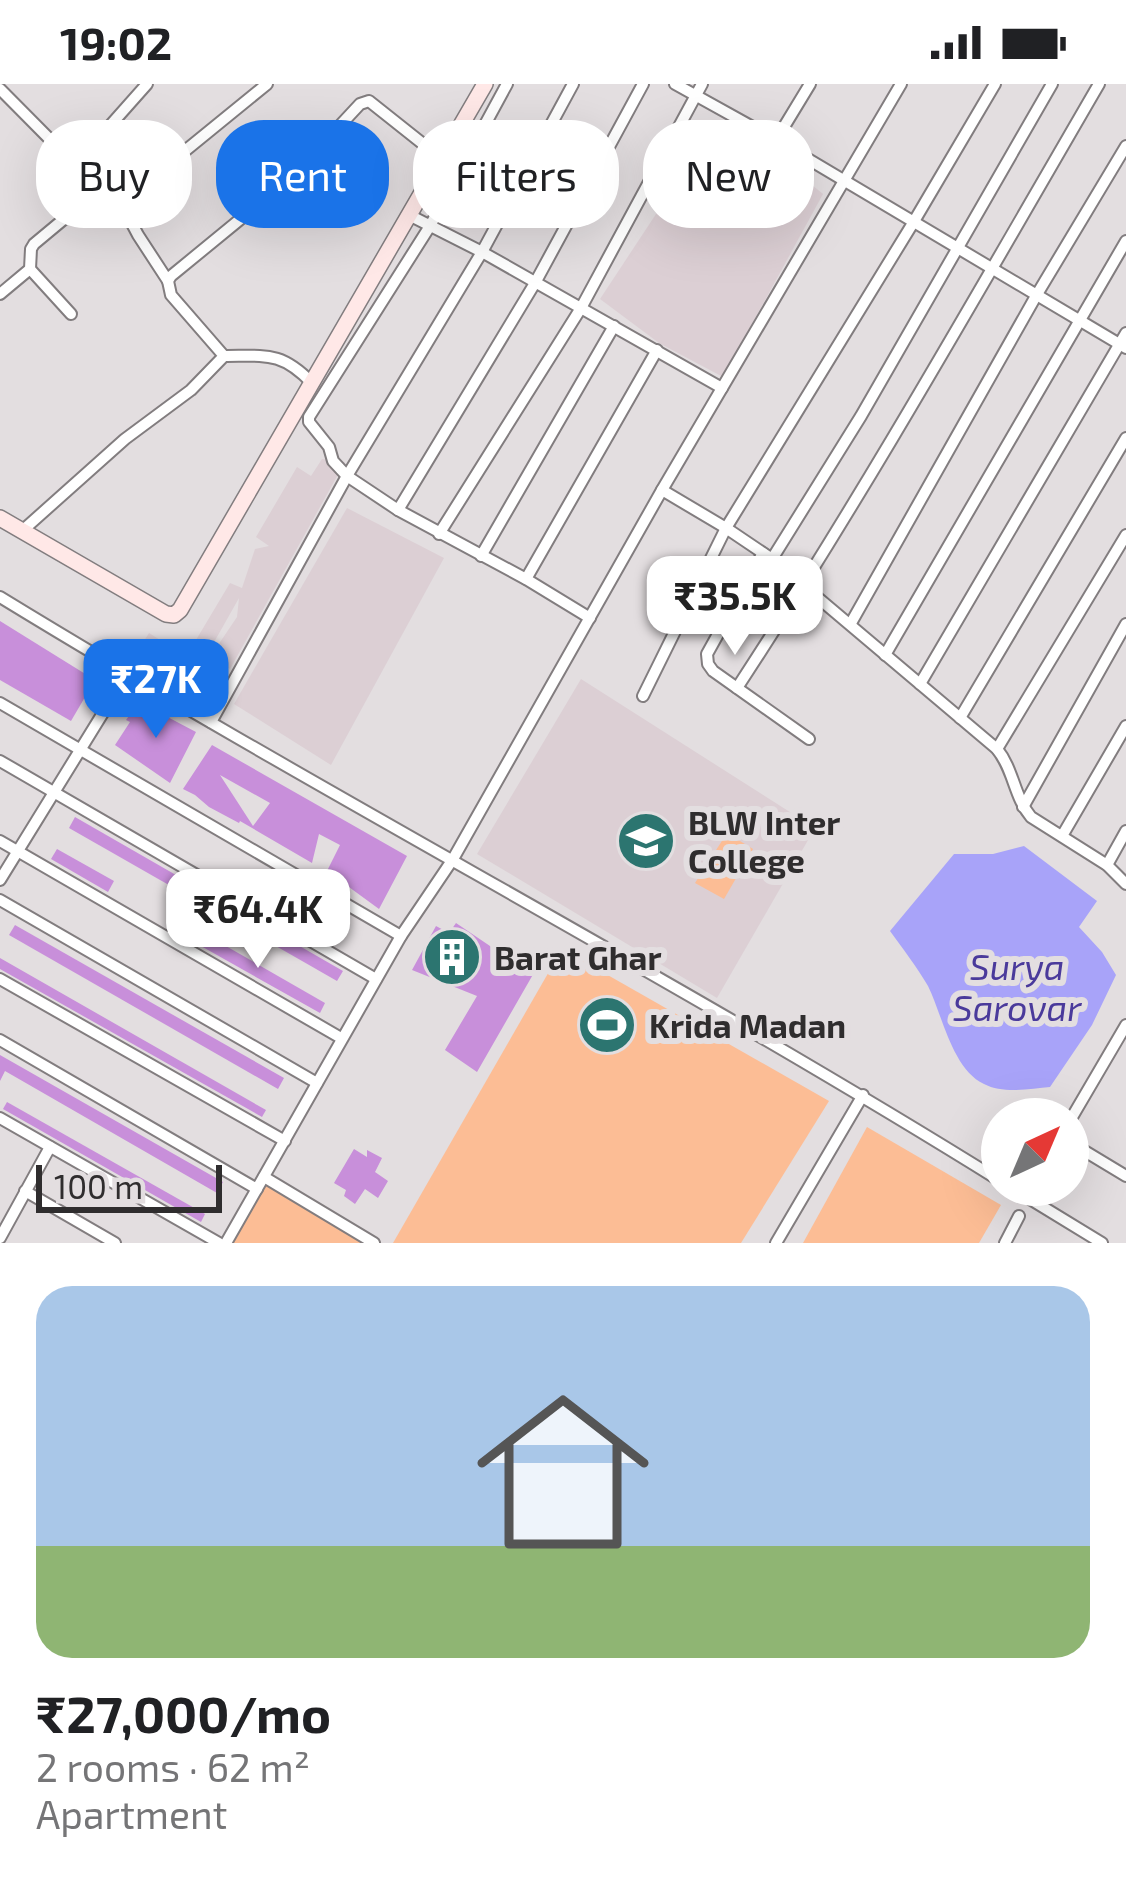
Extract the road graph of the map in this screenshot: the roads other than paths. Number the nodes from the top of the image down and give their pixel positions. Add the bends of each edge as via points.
1 (147, 84) edge
2 (267, 84) edge
3 (485, 84) edge
4 (507, 84) edge
5 (573, 84) edge
6 (643, 84) edge
7 (675, 84) edge
8 (702, 84) edge
9 (810, 84) edge
10 (901, 84) edge
11 (995, 84) edge
12 (1052, 84) edge
13 (1099, 84) edge
14 (3, 87) edge
15 (695, 96) junction
16 (115, 120) edge
17 (464, 120) edge
18 (487, 120) edge
19 (739, 120) edge
20 (788, 120) edge
21 (36, 122) edge
22 (413, 136) edge
23 (192, 146) edge
24 (1126, 146) edge
25 (814, 163) edge
26 (843, 181) junction
27 (413, 208) edge
28 (409, 215) junction
29 (413, 217) edge
30 (913, 224) junction
31 (53, 228) edge
32 (134, 228) edge
33 (429, 228) edge
34 (434, 228) edge
35 (1126, 241) edge
36 (957, 249) junction
37 (482, 252) junction
38 (30, 269) junction
39 (992, 269) junction
40 (168, 281) junction
41 (536, 283) junction
42 (0, 294) edge
43 (1036, 296) junction
44 (581, 308) junction
45 (71, 314) dead end
46 (1081, 322) junction
47 (614, 326) junction
48 (1124, 342) edge
49 (657, 350) junction
50 (224, 356) junction
51 (311, 383) junction
52 (722, 388) junction
53 (1126, 438) edge
54 (347, 476) junction
55 (662, 490) junction
56 (398, 510) junction
57 (0, 518) edge
58 (726, 528) junction
59 (22, 531) junction
60 (439, 534) junction
61 (1125, 537) edge
62 (481, 556) junction
63 (768, 556) junction
64 (526, 579) junction
65 (805, 584) junction
66 (0, 597) edge
67 (590, 618) junction
68 (850, 623) junction
69 (1126, 624) edge
70 (885, 655) junction
71 (127, 674) junction
72 (920, 684) junction
73 (737, 688) junction
74 (643, 696) dead end
75 (0, 703) edge
76 (960, 718) junction
77 (211, 722) junction
78 (1126, 726) edge
79 (809, 740) dead end
80 (80, 749) junction
81 (997, 749) junction
82 (0, 761) edge
83 (52, 792) junction
84 (1023, 807) junction
85 (1126, 831) edge
86 (1062, 836) junction
87 (0, 841) edge
88 (18, 851) junction
89 (453, 859) junction
90 (1107, 866) junction
91 (0, 880) edge
92 (1126, 884) edge
93 (0, 900) edge
94 (400, 936) junction
95 (0, 979) edge
96 (376, 979) junction
97 (1126, 1025) edge
98 (341, 1038) junction
99 (0, 1040) edge
100 (1110, 1052) junction
101 (1126, 1061) edge
102 (317, 1082) junction
103 (863, 1096) junction
104 (1083, 1098) edge
105 (0, 1118) edge
106 (285, 1142) junction
107 (50, 1147) junction
108 (1089, 1154) edge
109 (981, 1169) edge
110 (1126, 1176) edge
111 (265, 1177) junction
112 (257, 1190) junction
113 (25, 1191) junction
114 (1040, 1206) edge
115 (1019, 1216) dead end
116 (0, 1238) edge
117 (371, 1242) edge
118 (115, 1243) edge
119 (223, 1243) edge
120 (776, 1243) edge
121 (1005, 1243) edge
122 (1102, 1243) edge

1 - 16 street
2 - 23 street
3 - 17 street
4 - 18 street
5 - 37 street
6 - 41 street
7 - 15 street
8 - 15 street
9 - 20 street
10 - 26 street
11 - 30 street
12 - 36 street
13 - 39 street
14 - 21 street
15 - 19 street
15 - 44 street
22 - 40 street via 364,101 293,176
24 - 43 street
25 - 26 street
26 - 30 street
26 - 52 street
27 - 28 street
28 - 29 street
28 - 51 street
30 - 36 street
30 - 58 street
31 - 38 street via 34,244
32 - 40 street
33 - 54 street via 309,417
34 - 37 street
35 - 46 street
36 - 39 street
36 - 63 street
37 - 41 street
37 - 54 street
38 - 42 street
38 - 45 street
39 - 43 street
39 - 65 street
40 - 50 street
41 - 44 street
41 - 56 street
43 - 46 street
43 - 68 street
44 - 47 street
44 - 60 street
46 - 48 street
46 - 70 street
47 - 49 street
47 - 62 street
48 - 72 street
49 - 52 street
49 - 64 street
50 - 51 street via 279,357
50 - 59 street
51 - 59 street via 174,615
52 - 55 street
53 - 76 street
54 - 56 street
54 - 77 street
55 - 58 street
55 - 67 street
56 - 60 street
57 - 59 street
58 - 63 street
58 - 74 street
60 - 62 street
61 - 81 street
62 - 64 street
63 - 65 street
63 - 73 street via 707,654 713,670
64 - 67 street
65 - 68 street
65 - 73 street
66 - 71 street
67 - 89 street
68 - 70 street
69 - 84 street
70 - 72 street
71 - 77 street
71 - 80 street
72 - 76 street
73 - 79 street
75 - 80 street
76 - 81 street
77 - 89 street
78 - 86 street
80 - 83 street
80 - 94 street
81 - 84 street
82 - 83 street
83 - 88 street
83 - 96 street
84 - 86 street
85 - 90 street
86 - 90 street
87 - 88 street
88 - 91 street
88 - 98 street
89 - 94 street
89 - 103 street
90 - 92 street
93 - 102 street
94 - 96 street
95 - 106 street
96 - 98 street
97 - 100 street
98 - 102 street
99 - 112 street
100 - 101 street
100 - 104 street
102 - 106 street
103 - 109 street
103 - 120 street
105 - 107 street
106 - 111 street
107 - 113 street
107 - 119 street
108 - 110 street
111 - 112 street
111 - 117 street
112 - 119 street
113 - 116 street
113 - 118 street
114 - 122 street
115 - 121 street

